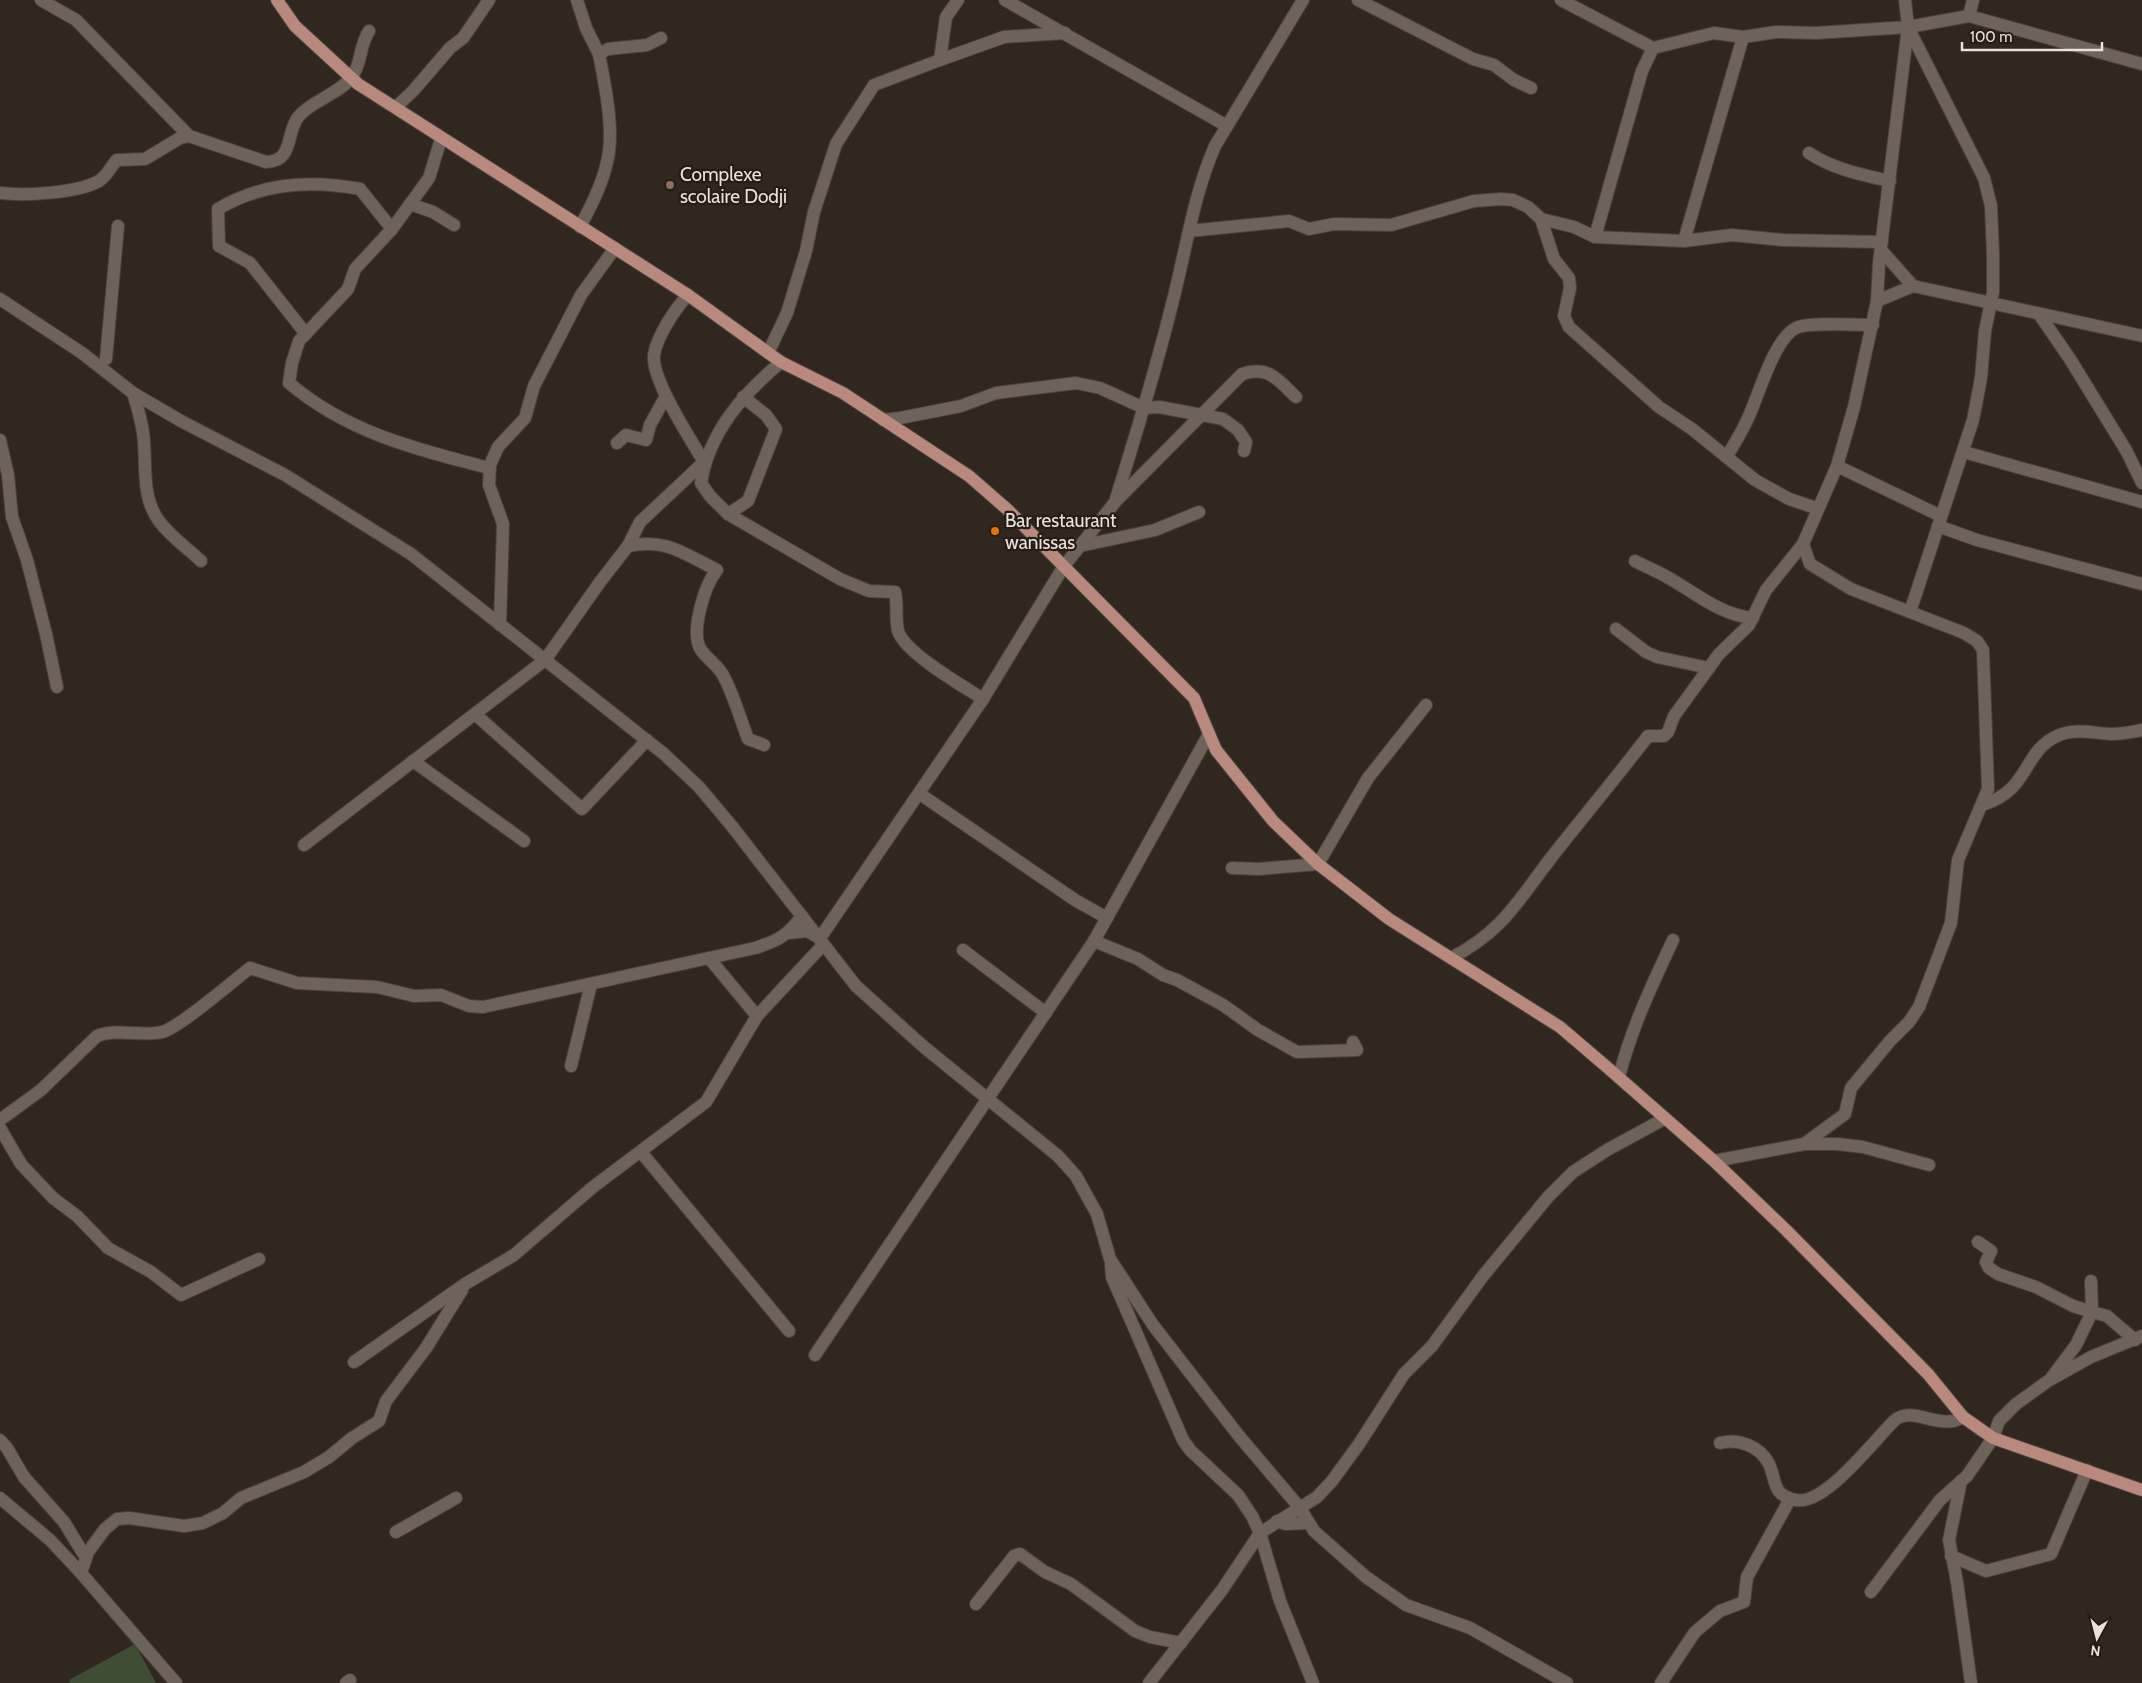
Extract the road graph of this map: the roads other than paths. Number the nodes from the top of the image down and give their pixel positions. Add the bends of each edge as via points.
1 (41, 0) edge
2 (277, 0) edge
3 (489, 0) edge
4 (577, 0) edge
5 (958, 0) edge
6 (1005, 0) edge
7 (1303, 0) edge
8 (1358, 0) edge
9 (1561, 0) edge
10 (1905, 0) edge
11 (1973, 0) edge
12 (1969, 16) junction
13 (1908, 27) junction
14 (369, 31) dead end
15 (1064, 32) junction
16 (1743, 37) junction
17 (661, 38) dead end
18 (1653, 48) junction
19 (599, 54) junction
20 (940, 60) junction
21 (2141, 60) edge
22 (351, 78) junction
23 (1531, 88) dead end
24 (396, 107) junction
25 (1227, 126) junction
26 (189, 136) junction
27 (441, 139) junction
28 (1809, 153) dead end
29 (1890, 181) junction
30 (0, 193) edge
31 (410, 204) junction
32 (1541, 219) junction
33 (454, 225) dead end
34 (118, 226) dead end
35 (580, 227) junction
36 (392, 229) junction
37 (1189, 231) junction
38 (1595, 237) junction
39 (1684, 240) junction
40 (1881, 246) junction
41 (615, 248) junction
42 (1913, 286) junction
43 (688, 295) junction
44 (0, 299) edge
45 (1877, 301) junction
46 (1990, 303) junction
47 (2039, 314) junction
48 (1873, 325) junction
49 (306, 334) junction
50 (2142, 336) edge
51 (768, 353) junction
52 (106, 359) dead end
53 (781, 362) junction
54 (133, 393) junction
55 (666, 396) junction
56 (743, 397) junction
57 (1296, 397) dead end
58 (1144, 408) junction
59 (1202, 415) junction
60 (883, 420) junction
61 (0, 440) edge
62 (617, 443) dead end
63 (1244, 451) dead end
64 (1964, 452) junction
65 (1726, 456) junction
66 (704, 462) junction
67 (1836, 466) junction
68 (489, 468) junction
69 (2142, 483) edge
70 (1116, 501) junction
71 (2142, 502) edge
72 (1816, 508) junction
73 (1199, 512) dead end
74 (728, 514) junction
75 (1939, 521) junction
76 (1803, 544) junction
77 (628, 546) junction
78 (1080, 546) junction
79 (201, 560) dead end
80 (1791, 560) junction
81 (1635, 561) dead end
82 (1810, 564) junction
83 (1064, 566) junction
84 (2142, 584) edge
85 (1910, 612) junction
86 (1753, 618) junction
87 (500, 624) junction
88 (1616, 629) dead end
89 (546, 660) junction
90 (1709, 668) junction
91 (56, 687) dead end
92 (983, 699) junction
93 (1426, 705) dead end
94 (476, 715) junction
95 (2142, 730) edge
96 (1209, 734) junction
97 (647, 740) junction
98 (764, 745) dead end
99 (413, 762) junction
100 (920, 794) junction
101 (1982, 805) junction
102 (524, 841) dead end
103 (304, 845) dead end
104 (1318, 864) junction
105 (1232, 868) dead end
106 (802, 916) junction
107 (1107, 918) junction
108 (789, 933) junction
109 (1673, 940) dead end
110 (821, 941) junction
111 (1094, 941) junction
112 (963, 950) dead end
113 (709, 958) junction
114 (1451, 958) junction
115 (591, 984) junction
116 (1046, 1013) junction
117 (757, 1016) junction
118 (1353, 1042) dead end
119 (571, 1066) dead end
120 (1619, 1077) junction
121 (990, 1098) junction
122 (1664, 1119) junction
123 (0, 1120) edge
124 (0, 1128) edge
125 (1804, 1144) junction
126 (641, 1152) junction
127 (1714, 1161) junction
128 (1929, 1165) dead end
129 (1978, 1242) dead end
130 (260, 1259) dead end
131 (1110, 1259) junction
132 (465, 1284) junction
133 (2078, 1308) junction
134 (2092, 1312) junction
135 (2108, 1316) junction
136 (2082, 1330) junction
137 (789, 1331) dead end
138 (2140, 1338) edge
139 (815, 1355) dead end
140 (354, 1362) dead end
141 (2048, 1381) junction
142 (1963, 1418) junction
143 (1993, 1438) junction
144 (0, 1440) edge
145 (1720, 1443) dead end
146 (2087, 1470) junction
147 (1960, 1481) junction
148 (2142, 1490) edge
149 (0, 1498) edge
150 (456, 1498) dead end
151 (1790, 1498) junction
152 (1300, 1508) junction
153 (1277, 1521) junction
154 (1309, 1522) junction
155 (396, 1532) dead end
156 (1260, 1533) junction
157 (86, 1552) junction
158 (64, 1556) junction
159 (1951, 1556) junction
160 (81, 1573) junction
161 (1872, 1592) dead end
162 (976, 1604) dead end
163 (1181, 1643) junction
164 (176, 1683) edge
165 (1148, 1683) edge
166 (1313, 1683) edge
167 (1567, 1683) edge
168 (1660, 1683) edge
169 (1971, 1683) edge

1 - 26 street via 76,20
2 - 22 main road via 295,26
3 - 24 street via 463,38
4 - 19 street
5 - 20 street via 946,17
6 - 15 street
7 - 25 street
8 - 23 street via 1473,59 1494,65
9 - 18 street
10 - 13 street
11 - 12 street
12 - 13 street
12 - 21 street
13 - 16 street via 1816,33 1776,32
13 - 29 street
13 - 46 street via 1984,178 1991,206 1993,282
14 - 22 street via 362,42 359,64
15 - 20 street via 1004,37
15 - 25 street
16 - 18 street via 1714,34
16 - 39 street
17 - 19 street via 647,45 608,49
18 - 38 street via 1642,71
19 - 35 street via 608,100 610,149 600,183
20 - 51 street via 874,85 836,144 787,313
22 - 24 main road
22 - 26 street via 299,116 282,157 276,162 266,162
24 - 27 main road
25 - 37 street via 1208,162
26 - 30 street via 145,159 117,160 105,176 91,184 39,195
27 - 31 street via 429,178
27 - 35 main road
28 - 29 street via 1857,174
29 - 40 street
31 - 33 street via 434,212
31 - 36 street
32 - 37 street via 1528,207 1501,199 1474,201 1391,224 1334,224 1309,229 1289,221
32 - 38 street
32 - 65 street via 1554,260 1570,280 1564,316 1569,327 1659,408
34 - 52 street
35 - 41 main road
36 - 49 street via 356,269 348,289
36 - 49 street via 360,189 337,185 270,187 236,198 218,209 219,246 250,263
37 - 58 street
38 - 39 street
39 - 40 street via 1732,235
40 - 42 street
40 - 45 street
41 - 43 main road
41 - 68 street via 587,285 537,380 525,418 498,447
42 - 45 street
42 - 46 street
43 - 51 main road
43 - 55 street via 674,310 654,356
44 - 54 street via 82,353
45 - 48 street
46 - 47 street
46 - 64 street via 1981,378
47 - 50 street
47 - 69 street via 2127,452
48 - 65 street via 1796,327 1769,364 1738,440
48 - 67 street
49 - 68 street via 299,341 289,383 319,408 402,446 418,447
51 - 53 main road
53 - 56 street
53 - 60 main road via 843,393
54 - 79 street via 142,422 146,486 152,507 169,533
54 - 87 street via 319,495 411,554
55 - 62 street via 650,425 646,440 626,435
55 - 66 street
56 - 66 street via 723,425
56 - 74 street via 766,415 776,429 748,501
57 - 59 street via 1274,376 1259,370 1237,378
58 - 59 street via 1159,407
58 - 60 street via 1092,385 1068,383 996,393 961,406
58 - 70 street
59 - 63 street via 1232,424 1245,440
59 - 70 street
60 - 83 main road via 969,476
61 - 91 street via 8,475 12,517 27,560
64 - 71 street
64 - 75 street
65 - 72 street via 1755,480 1789,499
66 - 74 street via 701,482
66 - 77 street via 640,522
67 - 72 street
67 - 75 street
68 - 87 street via 489,486 503,524
70 - 78 street
72 - 76 street
73 - 78 street via 1154,530
74 - 92 street via 840,579 869,592 895,592 898,631 905,641 934,666
75 - 84 street via 1977,540
75 - 85 street
76 - 80 street
76 - 82 street
77 - 89 street
77 - 98 street via 667,545 717,570 704,598 696,628 697,641 703,653 723,675 748,739
78 - 83 street
80 - 82 street
80 - 86 street via 1766,590
81 - 86 street via 1722,611
82 - 85 street via 1851,589
83 - 92 street
83 - 96 main road via 1194,698
85 - 101 street via 1964,633 1977,641 1983,650 1988,790
86 - 90 street
87 - 89 street
88 - 90 street via 1657,657
89 - 94 street
89 - 97 street
90 - 114 street via 1674,716 1668,732 1664,736 1648,736 1504,921 1488,936
92 - 100 street
93 - 104 street via 1368,778
94 - 97 street via 582,809
94 - 99 street
95 - 101 street via 2114,734 2072,732 2057,736 2040,748 2013,789 1999,800
96 - 104 main road via 1216,750 1273,821
96 - 107 street
97 - 106 street via 699,786
99 - 102 street
99 - 103 street
100 - 107 street via 1075,900
100 - 110 street
101 - 125 street via 1958,860 1951,923 1919,1007 1851,1088 1845,1114
104 - 105 street
104 - 114 main road via 1389,919
106 - 108 street
106 - 110 street
107 - 111 street
108 - 110 street via 806,931
108 - 113 street via 772,943
109 - 120 street via 1626,1047
110 - 117 street
110 - 121 street via 856,986 924,1047
111 - 116 street
111 - 118 street via 1177,980 1297,1052 1357,1050
112 - 116 street
113 - 115 street
113 - 117 street
114 - 120 main road via 1560,1027
115 - 119 street
115 - 123 street via 495,1006 469,1006 441,995 414,996 377,987 297,983 250,968 162,1032 110,1032 97,1036 41,1090
116 - 121 street
117 - 126 street via 706,1102
120 - 122 main road
121 - 131 street via 1058,1156 1076,1176 1097,1214
121 - 139 street
122 - 127 main road
122 - 152 street via 1573,1172 1548,1197 1483,1276 1432,1346 1404,1374 1332,1480 1317,1497
124 - 130 street via 21,1164 53,1198 77,1216 108,1248 151,1272 181,1295
125 - 127 street
125 - 128 street via 1864,1147
126 - 132 street via 593,1187 514,1255
126 - 137 street
127 - 142 main road via 1928,1374
129 - 133 street via 1991,1251 1986,1262 1998,1274 2036,1287
131 - 152 street via 1153,1325
131 - 156 street via 1112,1277 1183,1440 1238,1495
132 - 140 street
132 - 157 street via 426,1348 386,1401 380,1421 304,1472 241,1498 224,1513 203,1523 184,1526 117,1519
133 - 134 street
133 - 136 street via 2083,1320
134 - 135 street
134 - 135 street via 2091,1287
134 - 136 street
135 - 138 street
136 - 141 street via 2076,1345
138 - 141 street via 2091,1358
141 - 143 street via 1998,1420
142 - 143 main road
142 - 151 street via 1948,1423 1905,1415 1896,1419 1865,1456 1831,1485 1814,1496 1798,1501
143 - 146 main road
143 - 147 street via 1967,1476
144 - 157 street via 24,1477
145 - 151 street via 1740,1442 1763,1455 1778,1491
146 - 148 main road
146 - 159 street via 2051,1554 1986,1571
147 - 159 street via 1950,1531
147 - 161 street via 1940,1500
149 - 158 street
150 - 155 street
151 - 168 street via 1747,1577 1744,1602 1720,1611 1695,1632
152 - 153 street
152 - 154 street
153 - 154 street via 1285,1524
153 - 156 street
154 - 167 street via 1331,1548 1406,1605 1470,1628
156 - 163 street
156 - 166 street via 1280,1601
157 - 158 street
157 - 160 street
158 - 160 street
159 - 169 street
160 - 164 street
162 - 163 street via 1014,1556 1020,1554 1045,1572 1071,1584 1135,1632
163 - 165 street

